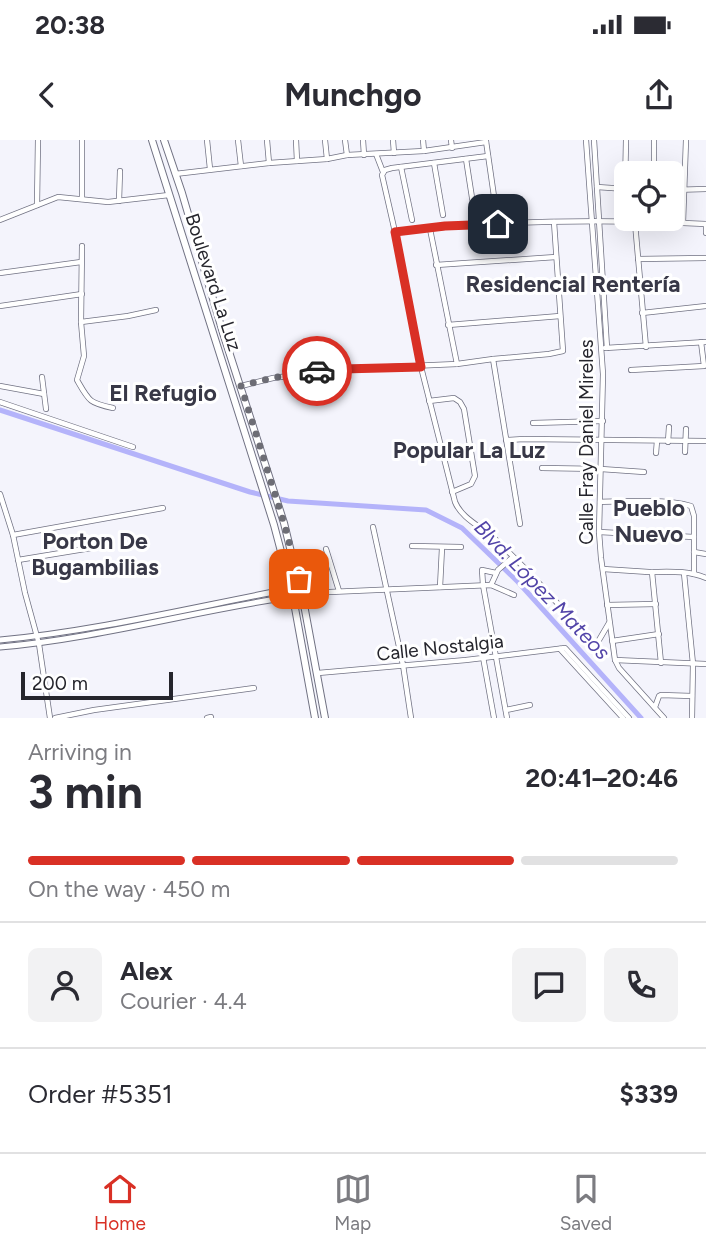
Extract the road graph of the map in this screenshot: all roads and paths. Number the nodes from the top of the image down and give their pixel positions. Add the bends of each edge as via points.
1 (38, 140) edge
2 (82, 140) edge
3 (152, 140) edge
4 (164, 140) edge
5 (207, 140) edge
6 (238, 140) edge
7 (267, 140) edge
8 (296, 140) edge
9 (325, 140) edge
10 (345, 140) edge
11 (363, 140) edge
12 (393, 140) edge
13 (423, 140) edge
14 (451, 140) edge
15 (586, 140) edge
16 (594, 140) edge
17 (626, 140) edge
18 (654, 140) edge
19 (686, 140) edge
20 (486, 141) edge
21 (452, 148) junction
22 (424, 151) junction
23 (394, 153) junction
24 (376, 154) junction
25 (346, 155) junction
26 (364, 155) junction
27 (488, 156) junction
28 (327, 159) junction
29 (466, 159) junction
30 (297, 160) junction
31 (626, 161) edge
32 (654, 161) edge
33 (269, 163) junction
34 (434, 163) junction
35 (241, 166) junction
36 (401, 167) junction
37 (210, 169) junction
38 (120, 171) dead end
39 (383, 172) junction
40 (175, 174) junction
41 (597, 187) junction
42 (614, 188) edge
43 (685, 190) junction
44 (706, 190) edge
45 (170, 195) junction
46 (82, 198) junction
47 (119, 201) junction
48 (37, 205) junction
49 (443, 215) dead end
50 (475, 217) dead end
51 (0, 220) edge
52 (412, 220) dead end
53 (591, 221) junction
54 (554, 222) junction
55 (598, 222) junction
56 (614, 222) edge
57 (684, 223) joint
58 (498, 224) junction
59 (706, 224) edge
60 (430, 229) junction
61 (636, 231) edge
62 (395, 232) junction
63 (706, 233) edge
64 (82, 246) dead end
65 (556, 257) junction
66 (706, 258) edge
67 (638, 259) junction
68 (81, 262) junction
69 (436, 265) junction
70 (0, 273) edge
71 (82, 294) junction
72 (0, 306) edge
73 (706, 306) edge
74 (156, 310) dead end
75 (642, 313) junction
76 (560, 316) junction
77 (81, 322) junction
78 (448, 326) junction
79 (704, 342) edge
80 (646, 346) junction
81 (604, 348) junction
82 (493, 359) junction
83 (457, 364) junction
84 (421, 367) junction
85 (631, 370) dead end
86 (42, 377) dead end
87 (0, 386) edge
88 (241, 386) junction
89 (44, 394) junction
90 (429, 401) junction
91 (0, 402) edge
92 (113, 408) dead end
93 (47, 409) dead end
94 (603, 421) junction
95 (533, 423) dead end
96 (669, 427) dead end
97 (686, 429) dead end
98 (506, 440) junction
99 (602, 441) junction
100 (657, 441) junction
101 (685, 441) junction
102 (706, 441) edge
103 (668, 442) junction
104 (133, 447) dead end
105 (685, 452) dead end
106 (656, 453) dead end
107 (542, 468) dead end
108 (601, 469) junction
109 (644, 472) dead end
110 (452, 492) junction
111 (0, 496) edge
112 (600, 502) junction
113 (163, 508) dead end
114 (284, 523) junction
115 (520, 524) dead end
116 (274, 525) junction
117 (373, 527) dead end
118 (599, 532) junction
119 (13, 534) junction
120 (694, 537) junction
121 (412, 546) dead end
122 (461, 547) dead end
123 (91, 548) dead end
124 (442, 548) junction
125 (326, 550) dead end
126 (694, 552) junction
127 (706, 554) edge
128 (512, 559) junction
129 (18, 561) junction
130 (603, 569) junction
131 (497, 572) junction
132 (652, 572) junction
133 (684, 573) junction
134 (694, 574) junction
135 (706, 578) edge
136 (483, 585) junction
137 (491, 585) junction
138 (440, 587) junction
139 (386, 589) junction
140 (339, 591) junction
141 (292, 593) junction
142 (303, 593) junction
143 (513, 595) dead end
144 (656, 604) junction
145 (607, 605) junction
146 (609, 623) junction
147 (659, 634) junction
148 (37, 636) junction
149 (0, 640) edge
150 (612, 640) junction
151 (38, 644) junction
152 (0, 648) edge
153 (496, 655) junction
154 (483, 657) junction
155 (615, 660) junction
156 (661, 663) junction
157 (693, 664) junction
158 (706, 664) edge
159 (403, 665) junction
160 (318, 673) junction
161 (254, 688) dead end
162 (692, 696) junction
163 (530, 705) dead end
164 (654, 707) junction
165 (506, 710) junction
166 (626, 717) edge
167 (50, 718) edge
168 (55, 718) edge
169 (315, 718) edge
170 (325, 718) edge
171 (411, 718) edge
172 (494, 718) edge
173 (508, 718) edge
174 (664, 718) edge
175 (692, 718) edge

1 - 48 street
2 - 46 street
3 - 45 main road, Boulevard La Luz
4 - 40 main road, Boulevard La Luz
5 - 37 street
6 - 35 street
7 - 33 street
8 - 30 street
9 - 28 street
10 - 25 street
11 - 26 street
12 - 23 street
13 - 22 street
14 - 21 street
15 - 53 street, Calle Fray Daniel Mireles
16 - 41 street, Calle Fray Daniel Mireles
17 - 31 street
18 - 32 street
19 - 43 street
20 - 21 street
20 - 27 street
21 - 22 street
22 - 23 street
23 - 24 street
24 - 26 street
24 - 39 street
25 - 26 street
25 - 28 street
27 - 29 street
27 - 58 street
28 - 30 street
29 - 34 street
29 - 50 street
30 - 33 street
33 - 35 street
34 - 36 street
34 - 49 street
35 - 37 street
36 - 39 street
36 - 52 street
37 - 40 street
38 - 47 street
39 - 62 street
40 - 88 main road, Boulevard La Luz
41 - 42 street
41 - 55 street, Calle Fray Daniel Mireles
43 - 44 street
43 - 57 street
45 - 47 street
45 - 116 main road, Boulevard La Luz
46 - 47 street
46 - 48 street via 58,197
48 - 51 street
53 - 54 street
53 - 55 street
53 - 81 street, Calle Fray Daniel Mireles
54 - 58 street
54 - 65 street
55 - 56 street
55 - 81 street, Calle Fray Daniel Mireles
57 - 59 street
58 - 60 street
59 - 63 street
60 - 62 street
60 - 69 street
61 - 67 street
62 - 84 street
64 - 68 street
65 - 69 street
65 - 76 street
66 - 67 street
67 - 75 street
68 - 70 street
68 - 71 street
69 - 78 street
71 - 72 street
71 - 77 street
73 - 75 street
74 - 77 street
75 - 80 street
76 - 78 street
76 - 82 street via 563,351
77 - 92 street via 84,356 77,380 95,405
78 - 83 street
79 - 80 street
79 - 85 street via 704,366
80 - 81 street
81 - 94 street, Calle Fray Daniel Mireles
82 - 83 street
82 - 98 street
83 - 84 street
84 - 88 street via 342,369
84 - 90 street
86 - 89 street
87 - 89 street
88 - 114 main road, Boulevard La Luz
89 - 93 street
90 - 110 street
90 - 110 street via 454,398 464,409 475,476 471,484
91 - 104 street
94 - 95 street
94 - 99 street, Calle Fray Daniel Mireles
96 - 103 street
97 - 101 street
98 - 99 street
98 - 115 street
99 - 100 street
99 - 108 street, Calle Fray Daniel Mireles
100 - 103 street
100 - 106 street
101 - 102 street
101 - 103 street
101 - 105 street
107 - 108 street
108 - 109 street
108 - 112 street, Calle Fray Daniel Mireles
110 - 128 street via 457,508
111 - 119 street
112 - 118 street, Calle Fray Daniel Mireles
112 - 120 street via 687,505 693,508
113 - 119 street
114 - 116 main road
114 - 142 main road, Boulevard La Luz
116 - 141 main road, Boulevard La Luz
117 - 139 street
118 - 120 street
118 - 130 street, Calle Fray Daniel Mireles
119 - 129 street
120 - 126 street
121 - 124 street
122 - 124 street
123 - 129 street
124 - 138 street
125 - 140 street
126 - 127 street
126 - 134 street
128 - 131 street
128 - 146 street via 591,642 599,640
129 - 148 street
130 - 132 street
130 - 145 street, Calle Fray Daniel Mireles
131 - 136 street via 482,570
131 - 137 street
132 - 133 street
132 - 144 street
133 - 134 street
133 - 157 street
134 - 135 street
136 - 137 street
136 - 138 street
136 - 153 street
137 - 143 street
138 - 139 street
139 - 140 street
139 - 159 street
140 - 142 street
141 - 142 street
141 - 148 street via 271,592
141 - 151 street
141 - 169 main road, Boulevard La Luz
142 - 160 main road, Boulevard La Luz
144 - 145 street
144 - 147 street
145 - 146 street, Calle Fray Daniel Mireles
146 - 150 street, Calle Fray Daniel Mireles
147 - 150 street
147 - 156 street
148 - 149 street
148 - 151 street
150 - 155 street, Calle Fray Daniel Mireles
151 - 152 street
151 - 167 street
153 - 154 street, Calle Nostalgia
153 - 165 street
153 - 166 street, Calle Nostalgia via 562,648
154 - 159 street, Calle Nostalgia
154 - 172 street
155 - 156 street
155 - 164 street
156 - 157 street
157 - 158 street
157 - 162 street
159 - 160 street, Calle Nostalgia
159 - 171 street
160 - 170 main road, Boulevard La Luz
161 - 168 street
162 - 164 street via 661,695
162 - 175 street
163 - 165 street
164 - 174 street
165 - 173 street

